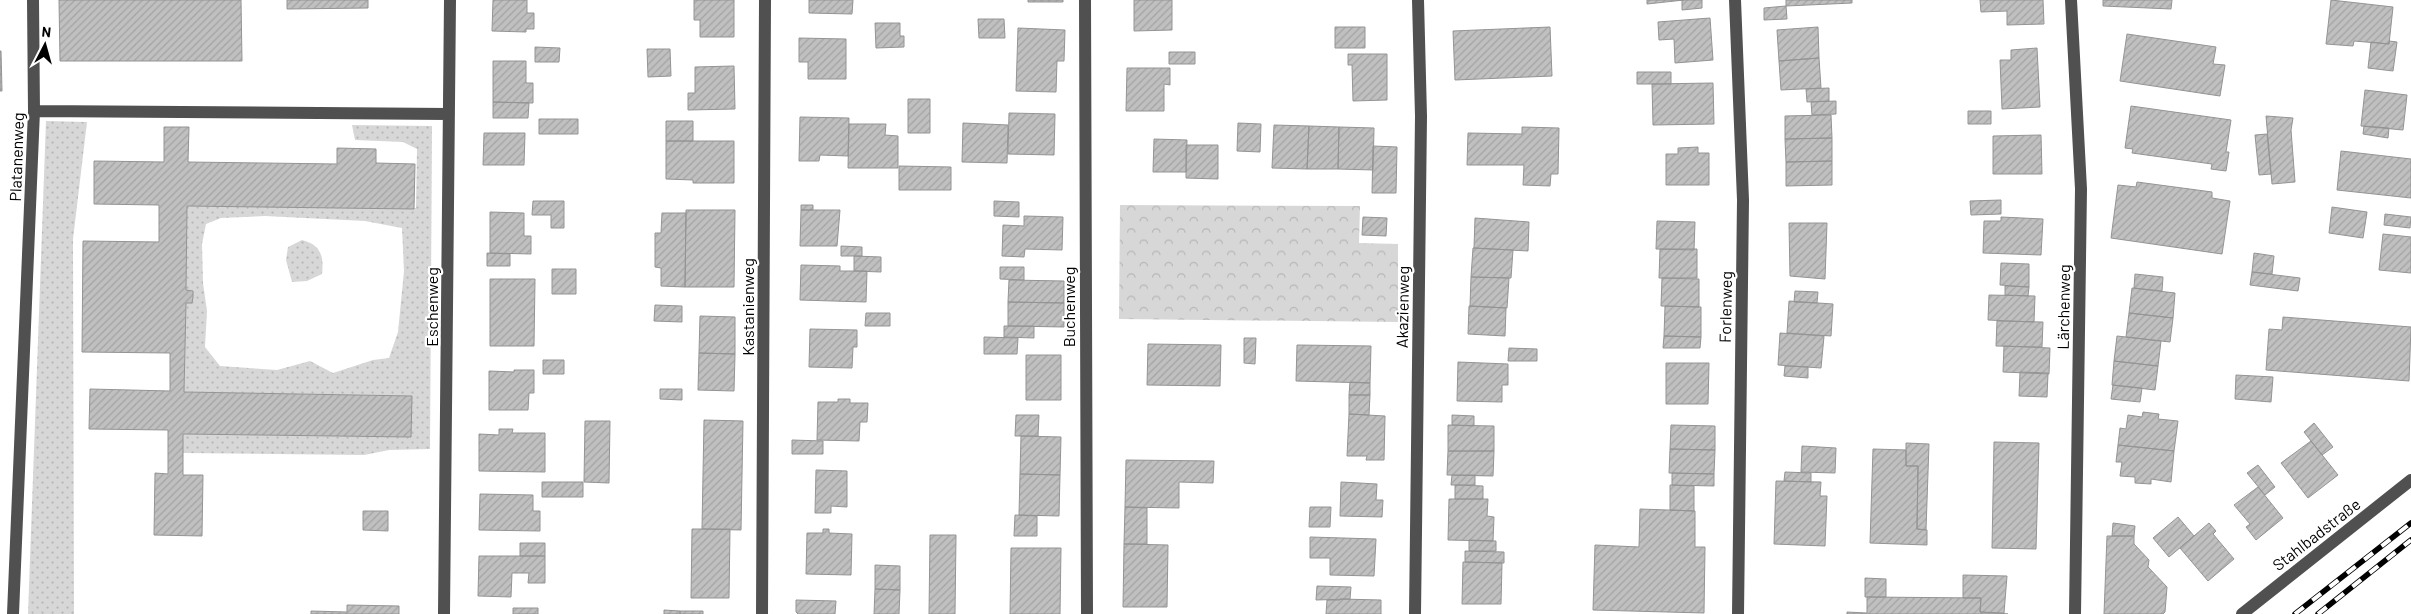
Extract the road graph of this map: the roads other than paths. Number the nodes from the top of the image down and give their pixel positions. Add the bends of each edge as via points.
1 (33, 0) edge
2 (450, 0) edge
3 (765, 0) edge
4 (1085, 0) edge
5 (1418, 0) edge
6 (1735, 0) edge
7 (2071, 0) edge
8 (34, 111) junction
9 (449, 114) junction
10 (2411, 480) edge
11 (13, 614) edge
12 (444, 614) edge
13 (762, 614) edge
14 (1087, 614) edge
15 (1415, 614) edge
16 (1738, 614) edge
17 (2075, 614) edge
18 (2242, 614) edge

1 - 8 street, Platanenweg
2 - 9 street, Eschenweg
3 - 13 street, Kastanienweg
4 - 14 street, Buchenweg
5 - 15 street, Akazienweg via 1421,125
6 - 16 street, Forlenweg via 1743,200
7 - 17 street, Lärchenweg via 2081,189
8 - 9 street
8 - 11 street, Platanenweg
9 - 12 street, Eschenweg
10 - 18 street, Stahlbadstraße

